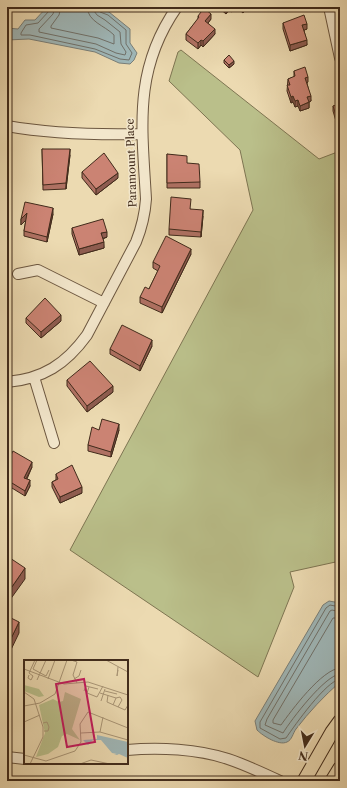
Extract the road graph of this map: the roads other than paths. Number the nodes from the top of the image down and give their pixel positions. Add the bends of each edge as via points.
1 (177, 7) edge
2 (329, 7) edge
3 (340, 58) edge
4 (7, 126) edge
5 (142, 134) junction
6 (18, 274) dead end
7 (104, 303) junction
8 (34, 377) junction
9 (7, 382) edge
10 (54, 442) dead end
11 (340, 721) edge
12 (128, 750) edge
13 (7, 757) edge
14 (24, 758) edge
15 (340, 768) edge
16 (280, 781) edge
17 (304, 781) edge
18 (332, 781) edge

1 - 5 street, Paramount Place via 156,45 150,64 142,108
2 - 3 street
4 - 5 street via 66,133
5 - 7 street, Paramount Place via 146,199 143,220 136,242
6 - 7 street via 38,270
7 - 8 street, Paramount Place via 78,348 58,366
8 - 9 street, Paramount Place
8 - 10 street
11 - 17 main road
12 - 16 street via 145,748 203,753 227,759
13 - 14 street
15 - 18 main road

